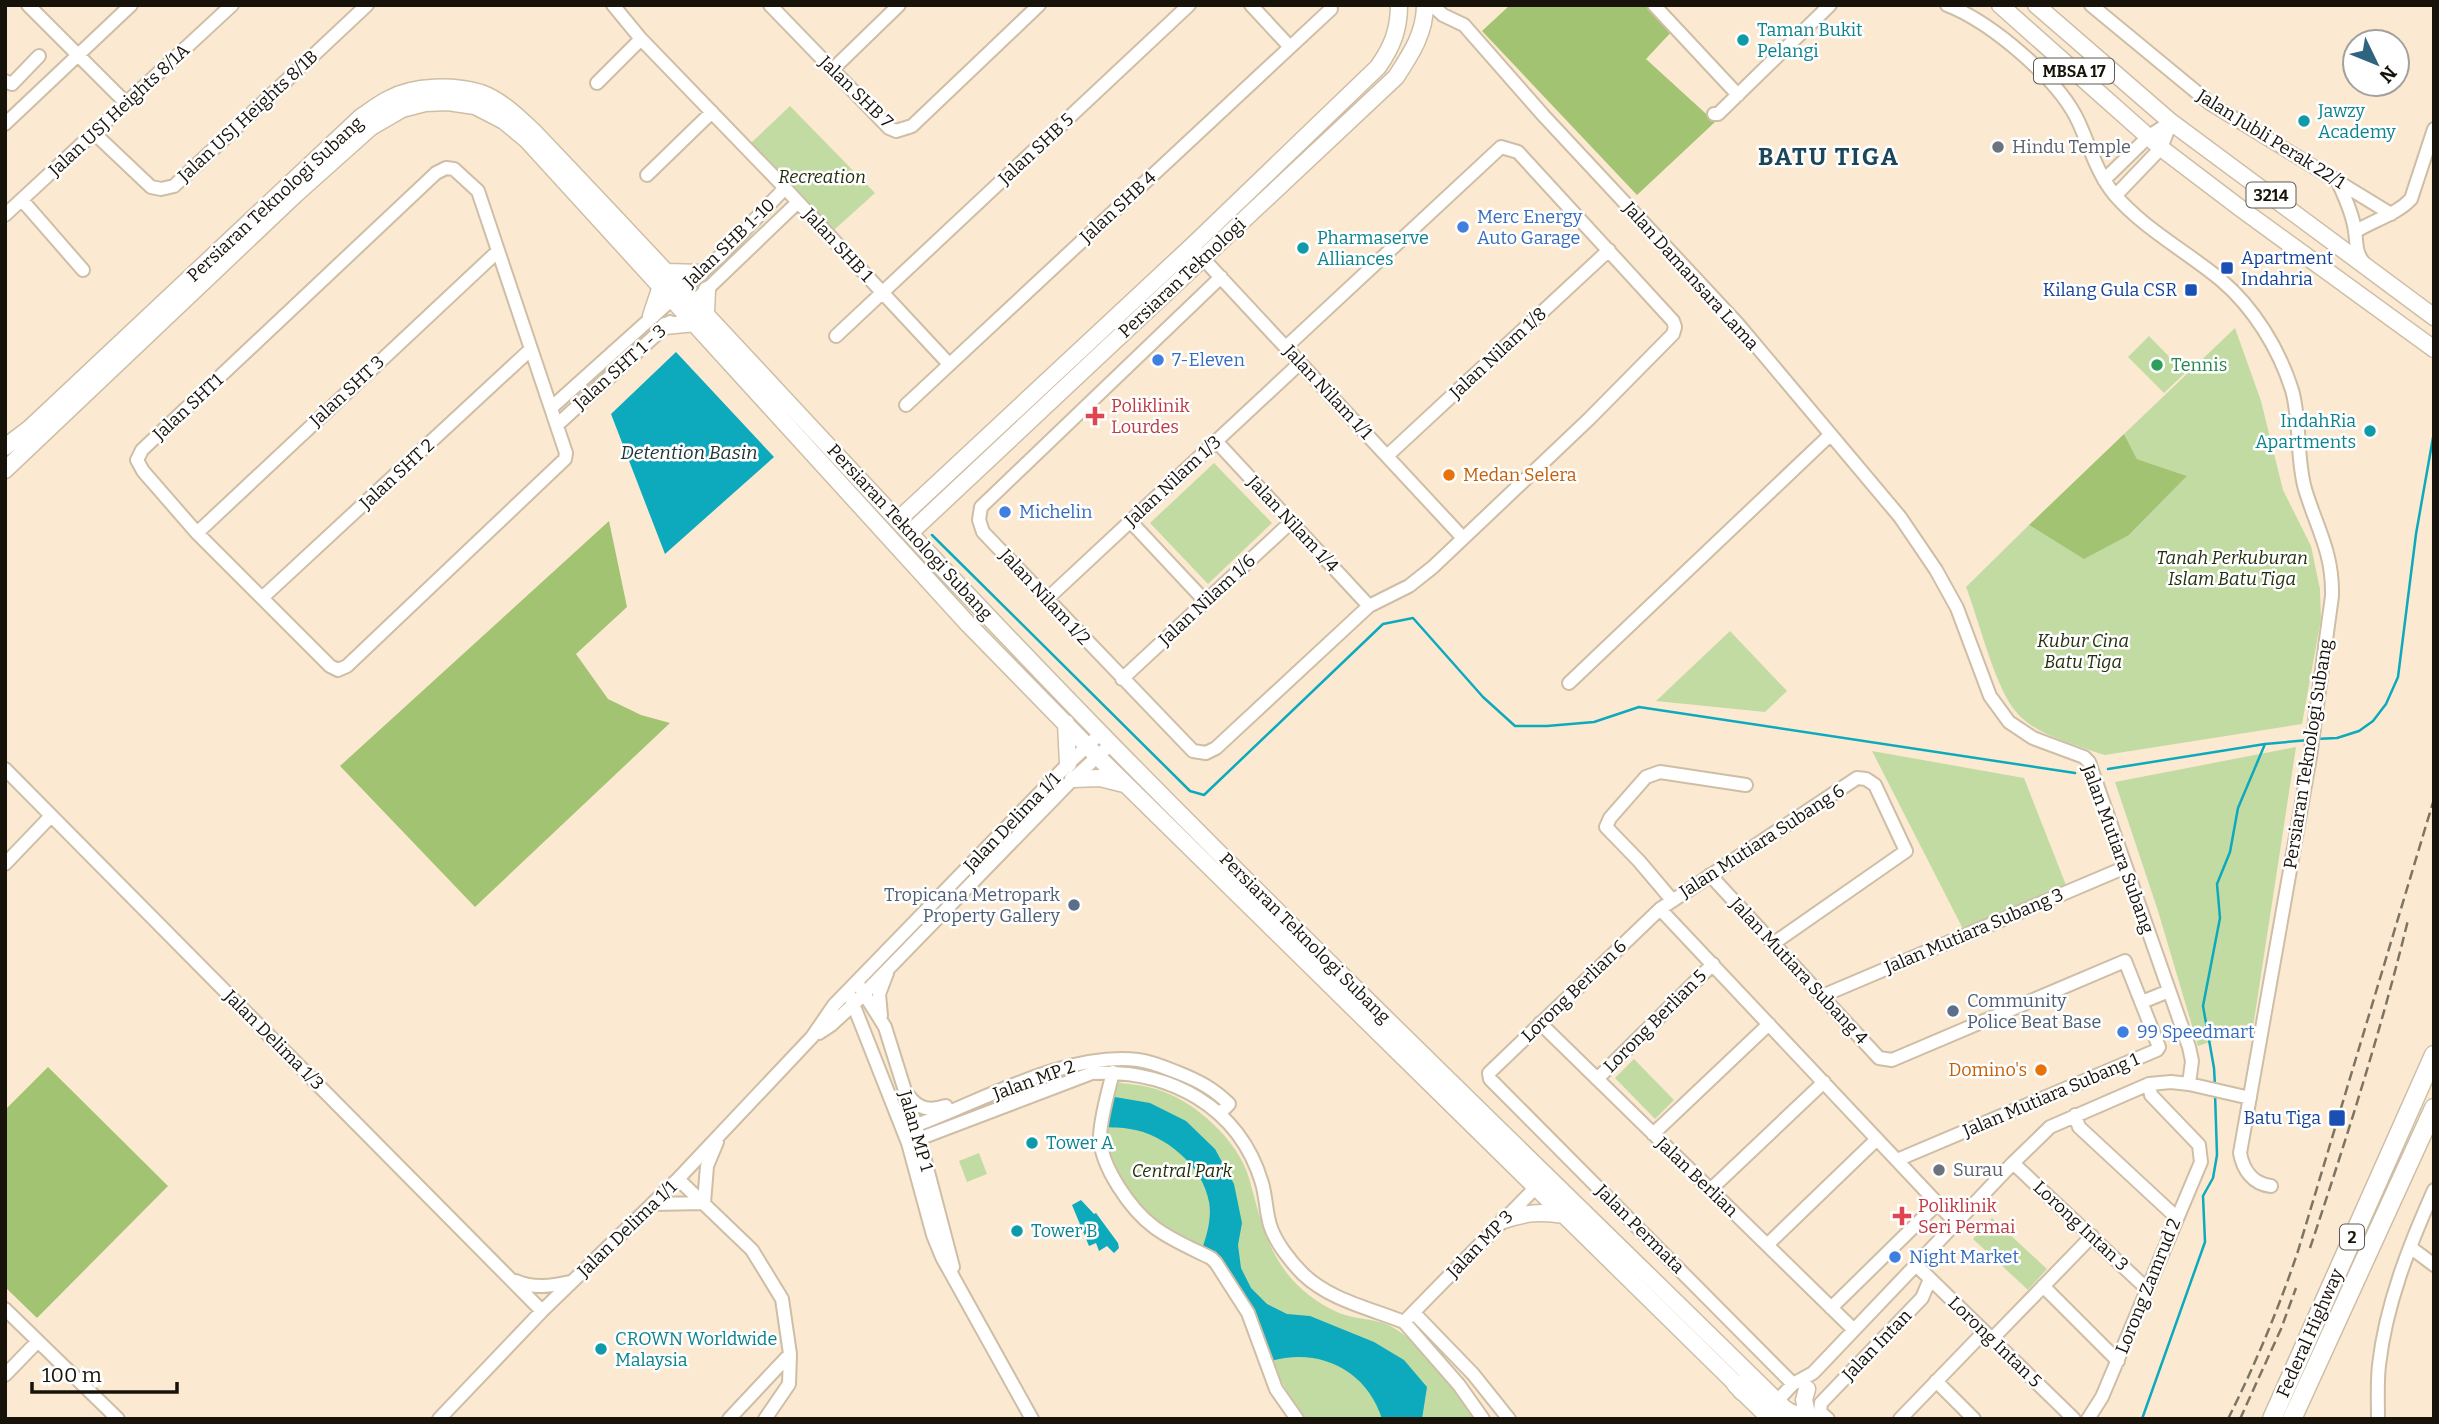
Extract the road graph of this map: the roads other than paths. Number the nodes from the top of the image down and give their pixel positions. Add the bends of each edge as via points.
1 (28, 5) edge
2 (131, 5) edge
3 (232, 5) edge
4 (367, 5) edge
5 (612, 5) edge
6 (770, 5) edge
7 (899, 5) edge
8 (1039, 5) edge
9 (1189, 5) edge
10 (1251, 5) edge
11 (1399, 5) edge
12 (1432, 5) edge
13 (1654, 5) edge
14 (1830, 5) edge
15 (1947, 5) edge
16 (2000, 5) edge
17 (2036, 5) edge
18 (2091, 5) edge
19 (1331, 9) dead end
20 (1425, 13) edge
21 (1443, 15) junction
22 (641, 38) junction
23 (1290, 47) junction
24 (39, 56) dead end
25 (77, 56) junction
26 (832, 70) junction
27 (5, 81) edge
28 (597, 83) dead end
29 (1738, 95) junction
30 (126, 103) junction
31 (712, 112) junction
32 (1714, 114) dead end
33 (2171, 121) junction
34 (5, 124) edge
35 (2434, 129) edge
36 (94, 133) junction
37 (2149, 136) junction
38 (2161, 148) junction
39 (647, 174) dead end
40 (2104, 180) junction
41 (2338, 182) junction
42 (785, 188) junction
43 (2116, 195) junction
44 (22, 200) junction
45 (798, 202) junction
46 (2390, 214) junction
47 (5, 215) edge
48 (757, 218) junction
49 (768, 231) junction
50 (2355, 232) junction
51 (1609, 250) junction
52 (498, 251) junction
53 (1198, 252) junction
54 (719, 257) junction
55 (730, 268) junction
56 (83, 270) dead end
57 (2370, 270) junction
58 (700, 273) joint
59 (1221, 277) junction
60 (671, 286) junction
61 (707, 290) junction
62 (883, 293) junction
63 (689, 306) junction
64 (2430, 315) edge
65 (651, 316) joint
66 (701, 318) junction
67 (665, 326) junction
68 (836, 336) dead end
69 (1286, 347) junction
70 (531, 349) junction
71 (2434, 349) edge
72 (1300, 363) junction
73 (949, 364) junction
74 (543, 386) junction
75 (571, 388) junction
76 (906, 405) dead end
77 (551, 408) junction
78 (557, 425) junction
79 (1830, 435) junction
80 (1216, 441) junction
81 (5, 447) edge
82 (1387, 456) junction
83 (5, 470) edge
84 (866, 487) junction
85 (916, 501) junction
86 (866, 511) junction
87 (932, 512) junction
88 (1130, 521) junction
89 (1291, 522) junction
90 (902, 529) junction
91 (197, 533) junction
92 (1463, 538) junction
93 (925, 548) junction
94 (1924, 552) joint
95 (915, 563) junction
96 (262, 598) junction
97 (1046, 599) junction
98 (1205, 601) junction
99 (1369, 606) junction
100 (1122, 679) junction
101 (1569, 683) dead end
102 (1066, 723) junction
103 (1106, 738) junction
104 (1093, 751) junction
105 (5, 769) edge
106 (1070, 772) junction
107 (1127, 785) junction
108 (1746, 785) dead end
109 (51, 816) junction
110 (5, 864) edge
111 (2126, 867) junction
112 (1710, 875) junction
113 (1672, 900) junction
114 (1660, 909) junction
115 (1773, 943) junction
116 (1311, 956) junction
117 (1713, 964) junction
118 (890, 966) junction
119 (856, 989) junction
120 (2169, 990) junction
121 (1822, 996) junction
122 (2142, 1002) junction
123 (854, 1004) junction
124 (1540, 1023) junction
125 (1769, 1024) junction
126 (831, 1025) junction
127 (863, 1026) junction
128 (885, 1027) junction
129 (812, 1037) junction
130 (2434, 1055) edge
131 (1113, 1072) junction
132 (1489, 1073) joint
133 (1597, 1079) junction
134 (1824, 1082) junction
135 (2149, 1084) junction
136 (2189, 1084) junction
137 (1010, 1088) junction
138 (904, 1089) junction
139 (2250, 1098) junction
140 (2434, 1108) edge
141 (1219, 1114) junction
142 (2074, 1115) junction
143 (724, 1130) junction
144 (1653, 1134) junction
145 (911, 1135) junction
146 (1877, 1139) junction
147 (1897, 1160) junction
148 (2013, 1163) junction
149 (678, 1179) junction
150 (1541, 1182) junction
151 (2271, 1186) dead end
152 (1710, 1190) junction
153 (2434, 1190) edge
154 (704, 1203) junction
155 (1938, 1203) junction
156 (652, 1204) junction
157 (1563, 1214) junction
158 (2176, 1217) junction
159 (1504, 1220) junction
160 (1956, 1223) junction
161 (2092, 1236) junction
162 (1767, 1245) junction
163 (2410, 1247) junction
164 (1916, 1265) junction
165 (2434, 1265) edge
166 (510, 1278) junction
167 (1930, 1279) junction
168 (572, 1282) junction
169 (2043, 1286) junction
170 (2147, 1289) junction
171 (1830, 1308) junction
172 (5, 1309) edge
173 (542, 1311) junction
174 (1409, 1317) junction
175 (1686, 1323) junction
176 (1854, 1331) junction
177 (1988, 1336) junction
178 (38, 1341) junction
179 (790, 1354) junction
180 (2118, 1361) junction
181 (5, 1375) edge
182 (1936, 1381) junction
183 (1736, 1384) junction
184 (1800, 1386) junction
185 (1795, 1413) edge
186 (118, 1419) edge
187 (439, 1419) edge
188 (729, 1419) edge
189 (765, 1419) edge
190 (1032, 1419) edge
191 (1297, 1419) edge
192 (1483, 1419) edge
193 (1509, 1419) edge
194 (1760, 1419) edge
195 (1828, 1419) edge
196 (1900, 1419) edge
197 (1974, 1419) edge
198 (2074, 1419) edge
199 (2088, 1419) edge
200 (2272, 1419) edge
201 (2292, 1419) edge
202 (2378, 1419) edge

1 - 25 street
2 - 25 street
3 - 30 street, Jalan USJ Heights 8/1A
4 - 36 street, Jalan USJ Heights 8/1B via 174,186 151,187
5 - 22 street, Jalan SHB 1
6 - 26 street, Jalan SHB 7
7 - 26 street
8 - 26 street, Jalan SHB 7 via 904,130 889,128
9 - 62 street, Jalan SHB 5
10 - 23 street
11 - 53 main road, Persiaran Teknologi via 1399,26 1378,67
12 - 21 street, Jalan Damansara Lama
13 - 29 street
14 - 29 street
15 - 40 street, Persiaran Teknologi Subang via 1999,35 2049,83 2069,106
16 - 37 main road, MBSA 17
17 - 33 main road, MBSA 17
18 - 41 street, Jalan Jubli Perak 22/1 via 2211,104
19 - 23 street, Jalan SHB 4
20 - 21 street
20 - 53 main road, Persiaran Teknologi via 1412,52 1396,77
21 - 79 street, Jalan Damansara Lama via 1464,25 1737,323
22 - 28 street
22 - 31 street, Jalan SHB 1
23 - 73 street, Jalan SHB 4
24 - 27 street via 12,84
25 - 30 street
25 - 34 street
29 - 32 street
30 - 36 street, Jalan USJ Heights 8/1A
31 - 39 street
31 - 42 street, Jalan SHB 1
33 - 37 street
33 - 38 street
33 - 57 main road, 3214
35 - 46 street via 2411,199
36 - 44 street, Jalan USJ Heights 8/1A
37 - 38 main road, 3214
37 - 40 street
38 - 43 street
38 - 71 main road, 3214
40 - 43 street, Persiaran Teknologi Subang
41 - 46 street, Jalan Jubli Perak 22/1
41 - 50 street
42 - 45 street, Jalan SHB 1
42 - 48 street, Jalan SHB 1-10
43 - 139 street, Persiaran Teknologi Subang via 2222,282 2270,338 2292,392 2305,489 2333,573 2310,757
44 - 47 street, Jalan USJ Heights 8/1A
44 - 56 street
45 - 49 street, Jalan SHB 1-10
45 - 62 street, Jalan SHB 1
46 - 50 street
48 - 49 street
48 - 54 street, Jalan SHB 1-10
49 - 55 street, Jalan SHB 1-10
50 - 57 street via 2354,245
51 - 69 street via 1518,152 1501,147
51 - 82 street, Jalan Nilam 1/8
51 - 92 street via 1673,321 1673,334
52 - 70 street, Jalan SHT1
52 - 91 street, Jalan SHT 3
52 - 91 street, Jalan SHT1 via 478,191 454,169 436,173 142,450 137,460 143,471
53 - 59 street, Jalan Nilam 1/1
53 - 85 main road, Persiaran Teknologi
53 - 87 main road, Persiaran Teknologi
54 - 55 street
54 - 58 street, Jalan SHB 1-10
55 - 61 street, Jalan SHB 1-10
57 - 64 main road, 3214
58 - 60 main road
59 - 69 street, Jalan Nilam 1/1
59 - 97 street, Jalan Nilam 1/2 via 981,507 983,532
60 - 63 main road, Persiaran Teknologi Subang
60 - 65 main road
60 - 81 main road, Persiaran Teknologi Subang via 512,113 482,93 422,89 391,98 361,117
60 - 83 main road, Persiaran Teknologi Subang via 504,121 475,106 448,102 402,109 371,127 296,194
61 - 63 street, Jalan SHB 1-10
61 - 66 main road
62 - 68 street, Jalan SHB 5
62 - 73 street, Jalan SHB 1
63 - 66 main road, Persiaran Teknologi Subang
63 - 67 street, Jalan SHT 1 - 3
65 - 75 street, Jalan SHT 1 - 3
66 - 67 main road
66 - 84 main road, Persiaran Teknologi Subang
66 - 86 main road, Persiaran Teknologi Subang
67 - 78 street, Jalan SHT 1 - 3
69 - 72 street, Jalan Nilam 1/1
70 - 74 street, Jalan SHT1
70 - 96 street, Jalan SHT 2
72 - 80 street, Jalan Nilam 1/3
72 - 82 street, Jalan Nilam 1/1
73 - 76 street, Jalan SHB 4
74 - 75 street
74 - 77 street, Jalan SHT1
75 - 77 street, Jalan SHT 1 - 3
77 - 78 street, Jalan SHT1
78 - 96 street, Jalan SHT1 via 566,453 561,465 347,666 338,670 330,666
79 - 94 street, Jalan Damansara Lama via 1898,514
79 - 101 street
80 - 88 street, Jalan Nilam 1/3
80 - 89 street, Jalan Nilam 1/4
82 - 92 street, Jalan Nilam 1/1
84 - 85 main road via 889,499
84 - 90 main road, Persiaran Teknologi Subang
85 - 90 main road, Persiaran Teknologi
86 - 90 main road via 888,531
86 - 95 main road, Persiaran Teknologi Subang
87 - 90 main road, Persiaran Teknologi
87 - 93 main road via 924,534
88 - 97 street, Jalan Nilam 1/3
88 - 98 street
89 - 98 street, Jalan Nilam 1/6
89 - 99 street, Jalan Nilam 1/4
90 - 93 main road, Persiaran Teknologi Subang
90 - 95 main road
91 - 96 street, Jalan SHT1
92 - 99 street via 1420,578
93 - 103 main road, Persiaran Teknologi Subang
94 - 111 street, Jalan Mutiara Subang via 1957,608 2000,712 2033,738 2089,762
95 - 102 main road, Persiaran Teknologi Subang
97 - 100 street, Jalan Nilam 1/2
98 - 100 street, Jalan Nilam 1/6
99 - 100 street, Jalan Nilam 1/2 via 1206,753 1186,745
102 - 104 main road, Persiaran Teknologi Subang
102 - 106 main road
103 - 104 street, Jalan Delima 1/1
103 - 116 main road, Persiaran Teknologi Subang
104 - 106 street, Jalan Delima 1/1
104 - 107 main road, Persiaran Teknologi Subang
105 - 109 street, Jalan Delima 1/3
106 - 107 main road
106 - 118 street, Jalan Delima 1/1
106 - 119 street, Jalan Delima 1/1
107 - 116 main road, Persiaran Teknologi Subang
108 - 113 street via 1660,772 1646,777 1610,818 1606,827
109 - 110 street
109 - 166 street, Jalan Delima 1/3
111 - 120 street, Jalan Mutiara Subang
111 - 121 street, Jalan Mutiara Subang 3
112 - 113 street, Jalan Mutiara Subang 6
112 - 115 street, Jalan Mutiara Subang 4
112 - 115 street, Jalan Mutiara Subang 6 via 1857,778 1875,785 1906,851
113 - 114 street, Jalan Mutiara Subang 6
114 - 117 street
114 - 124 street, Lorong Berlian 6
115 - 121 street, Jalan Mutiara Subang 4
116 - 150 main road, Persiaran Teknologi Subang
117 - 125 street
117 - 133 street, Lorong Berlian 5
118 - 119 street, Jalan Delima 1/1
118 - 128 street via 879,994
119 - 123 street, Jalan Delima 1/1
119 - 128 street, Jalan MP 1
119 - 129 street, Jalan Delima 1/1 via 834,1005
120 - 122 street
120 - 136 street, Jalan Mutiara Subang via 2192,1061
121 - 122 street, Jalan Mutiara Subang 4 via 1880,1058 1892,1060 2125,961
122 - 147 street, Jalan Mutiara Subang 1 via 2157,1050
123 - 126 street, Jalan Delima 1/1
123 - 127 street, Jalan MP 1
124 - 132 street, Lorong Berlian 6
124 - 133 street, Jalan Berlian
125 - 134 street
125 - 144 street
126 - 127 street via 848,1022
126 - 129 street, Jalan Delima 1/1
127 - 145 street, Jalan MP 1
128 - 138 street, Jalan MP 1
129 - 143 street, Jalan Delima 1/1
130 - 200 highway, Federal Highway / 2
131 - 141 street, Jalan MP 2 via 1174,1085
131 - 145 street, Jalan MP 2 via 1092,1073
131 - 191 street via 1100,1136 1112,1176 1155,1228 1216,1263 1248,1313 1276,1389
132 - 184 street, Jalan Permata via 1490,1079
133 - 144 street, Jalan Berlian
134 - 146 street
134 - 152 street
135 - 136 street
135 - 142 street
135 - 158 street, Lorong Zamrud 2 via 2151,1095 2201,1151 2201,1162
136 - 139 street
137 - 138 street via 931,1111 914,1103
137 - 141 street, Jalan MP 2 via 1091,1060 1136,1060 1206,1084 1229,1104
137 - 145 street, Jalan MP 2
138 - 145 street, Jalan MP 1
139 - 151 street, Persiaran Teknologi Subang via 2242,1165 2255,1181
140 - 201 highway, Federal Highway / 2
141 - 174 street, Jalan MP 2 via 1254,1160 1270,1227 1302,1273 1342,1299
142 - 148 street via 2050,1128
142 - 158 street via 2079,1127
143 - 149 street, Jalan Delima 1/1
143 - 154 street via 707,1166
144 - 152 street, Jalan Berlian
145 - 190 street, Jalan MP 1 via 958,1287
146 - 147 street
146 - 162 street
147 - 155 street
148 - 160 street
148 - 161 street, Lorong Intan 3
149 - 154 street
149 - 156 street, Jalan Delima 1/1
150 - 157 main road, Persiaran Teknologi Subang
150 - 159 street, Jalan MP 3
150 - 175 main road, Persiaran Teknologi Subang
152 - 162 street, Jalan Berlian
153 - 163 street
154 - 156 street
154 - 179 street via 752,1250 769,1275 782,1299
155 - 160 street
155 - 171 street
156 - 168 street, Jalan Delima 1/1
157 - 159 main road via 1530,1212
157 - 175 main road, Persiaran Teknologi Subang
158 - 170 street, Lorong Zamrud 2
159 - 174 street, Jalan MP 3
160 - 164 street
161 - 169 street
161 - 170 street, Lorong Intan 3
162 - 171 street, Jalan Berlian
163 - 165 street
163 - 202 street via 2385,1328
164 - 167 street, Lorong Intan 5
164 - 176 street
166 - 168 street via 549,1287
166 - 173 street, Jalan Delima 1/3
167 - 177 street, Lorong Intan 5
167 - 185 street, Jalan Intan via 1922,1298 1821,1403
168 - 173 street, Jalan Delima 1/1
169 - 177 street
169 - 180 street
170 - 180 street, Lorong Zamrud 2
171 - 176 street, Jalan Berlian
172 - 178 street
173 - 187 street, Jalan Delima 1/1
174 - 192 street, Jalan MP 2
174 - 193 street, Jalan MP 2 via 1473,1374
175 - 183 main road, Persiaran Teknologi Subang
175 - 185 main road, Persiaran Teknologi Subang
176 - 184 street
177 - 182 street
177 - 198 street, Lorong Intan 5
178 - 181 street
178 - 186 street
179 - 188 street
179 - 189 street via 789,1384
180 - 199 street, Lorong Zamrud 2
182 - 196 street
182 - 197 street
183 - 185 highway
183 - 194 main road, Persiaran Teknologi Subang
184 - 185 street
184 - 185 main road via 1804,1400
185 - 195 street

